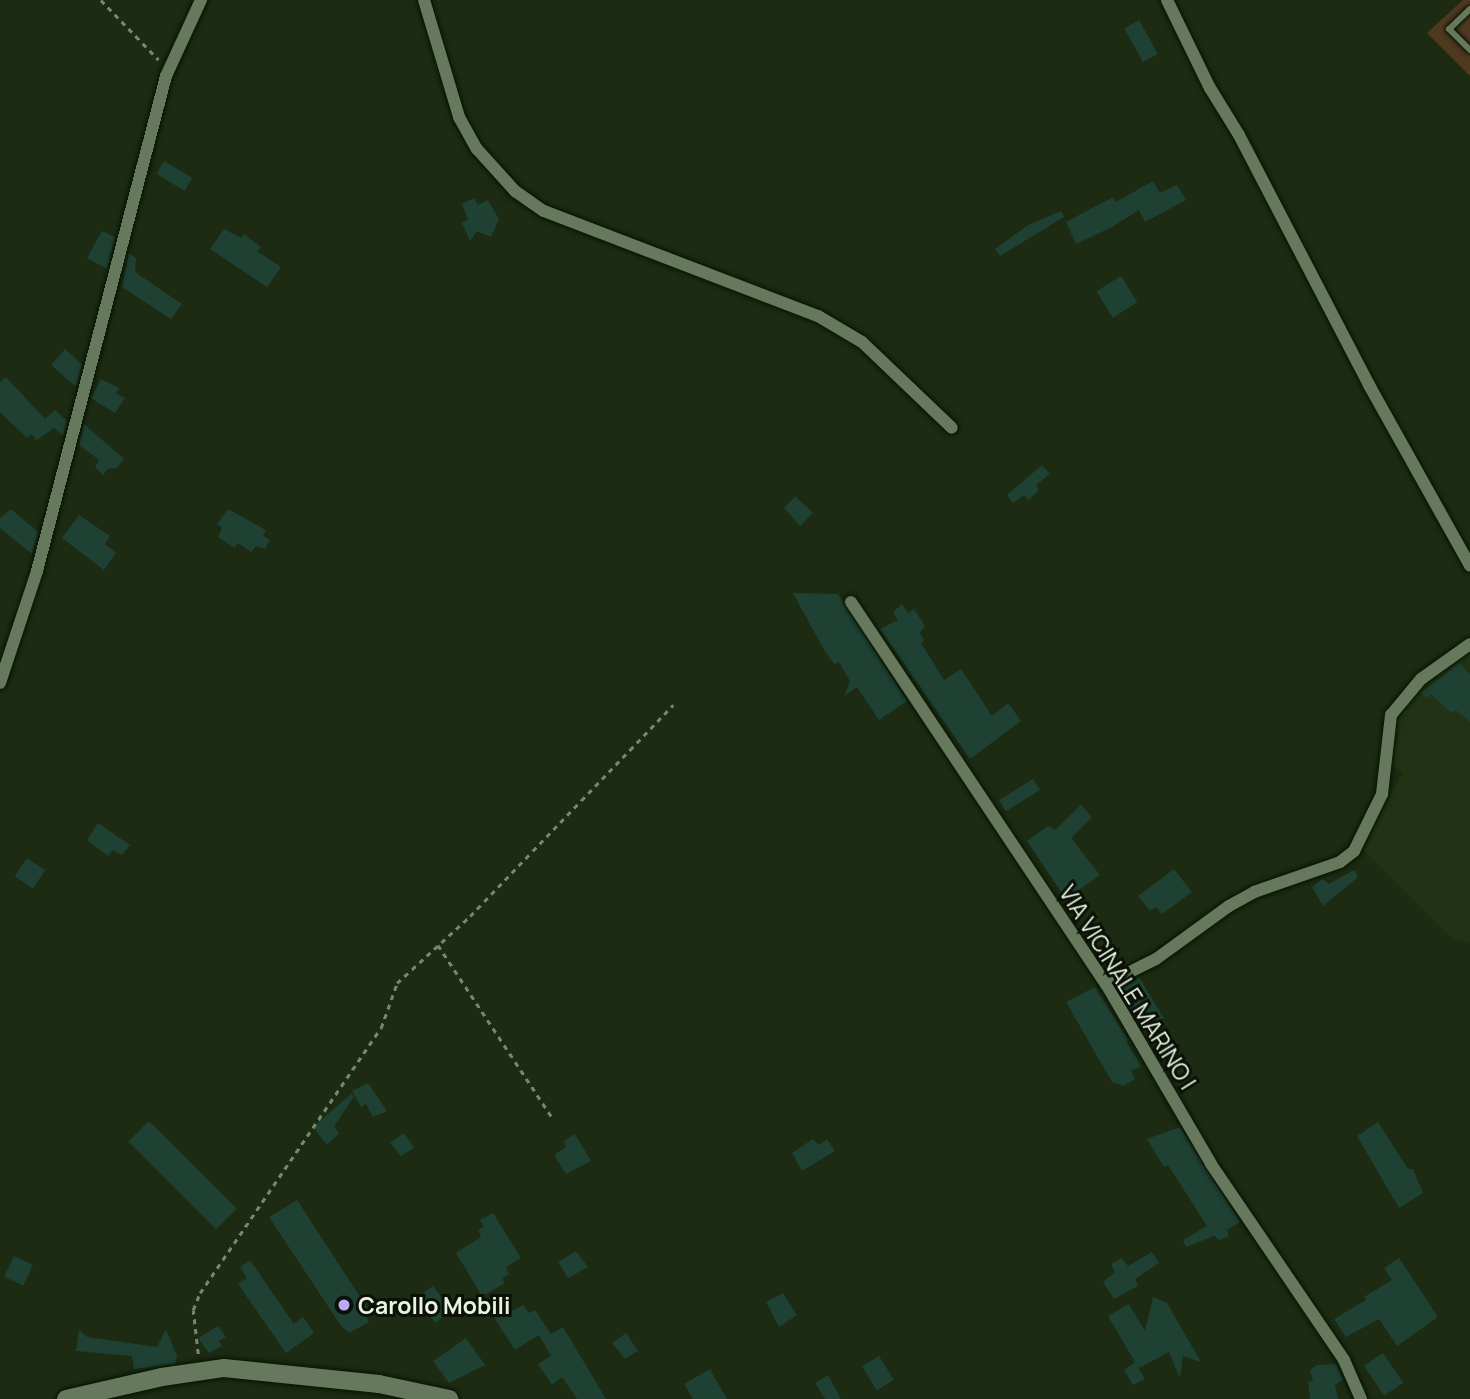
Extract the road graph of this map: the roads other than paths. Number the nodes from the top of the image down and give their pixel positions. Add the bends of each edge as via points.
1 (201, 0) edge
2 (424, 0) edge
3 (1167, 0) edge
4 (1470, 9) edge
5 (1470, 50) edge
6 (952, 428) dead end
7 (1470, 566) edge
8 (851, 601) dead end
9 (1470, 644) edge
10 (0, 683) edge
11 (1106, 984) junction
12 (66, 1399) edge
13 (449, 1399) edge
14 (1361, 1399) edge

1 - 10 street via 169,70 37,570
2 - 6 street via 459,117 477,149 515,191 544,211 818,316 862,342
3 - 7 street via 1210,88
4 - 5 lane via 1448,29
8 - 11 street, VIA VICINALE MARINO I
9 - 11 street via 1421,678 1391,715 1382,794 1354,851 1340,862 1254,892 1156,959
11 - 14 street, VIA VICINALE MARINO I via 1211,1164 1344,1360
12 - 13 main road via 224,1368 379,1384

